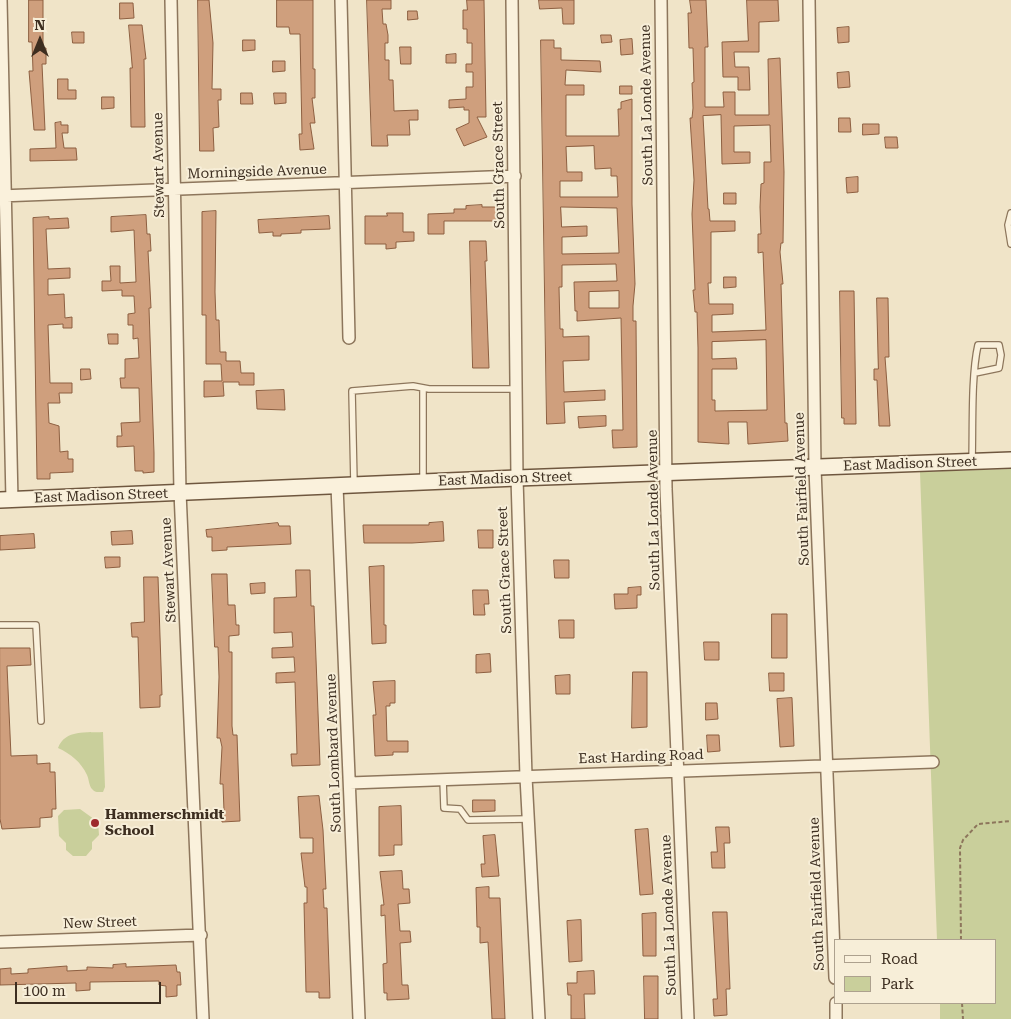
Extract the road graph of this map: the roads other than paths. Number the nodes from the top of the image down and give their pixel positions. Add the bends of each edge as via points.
1 (1, 0) edge
2 (171, 0) edge
3 (341, 0) edge
4 (512, 0) edge
5 (661, 0) edge
6 (809, 0) edge
7 (515, 176) junction
8 (344, 184) junction
9 (174, 189) junction
10 (3, 196) edge
11 (1011, 213) edge
12 (1011, 242) edge
13 (349, 338) dead end
14 (976, 373) junction
15 (423, 388) junction
16 (516, 389) junction
17 (1011, 460) edge
18 (972, 462) junction
19 (815, 468) junction
20 (667, 473) junction
21 (517, 478) junction
22 (423, 482) junction
23 (337, 486) junction
24 (354, 486) junction
25 (180, 492) junction
26 (6, 500) edge
27 (0, 626) edge
28 (41, 721) dead end
29 (933, 762) dead end
30 (827, 766) junction
31 (679, 771) junction
32 (526, 776) junction
33 (442, 780) junction
34 (350, 782) junction
35 (528, 820) junction
36 (201, 934) junction
37 (0, 942) edge
38 (834, 952) edge
39 (836, 1004) edge
40 (203, 1019) edge
41 (360, 1019) edge
42 (539, 1019) edge
43 (688, 1019) edge
44 (836, 1019) edge

1 - 10 street
2 - 9 street, Stewart Avenue
3 - 8 street
4 - 7 street, South Grace Street
5 - 20 street, South La Londe Avenue
6 - 19 street, South Fairfield Avenue
7 - 8 street, Morningside Avenue
7 - 16 street, South Grace Street
8 - 9 street, Morningside Avenue
8 - 13 street
9 - 10 street, Morningside Avenue
9 - 25 street, Stewart Avenue
10 - 26 street
11 - 12 lane via 1008,225
14 - 14 lane via 978,345 999,345 998,368
14 - 18 lane
15 - 16 lane
15 - 22 lane
15 - 24 lane via 352,391
16 - 21 street, South Grace Street
17 - 18 street, East Madison Street
18 - 19 street, East Madison Street
19 - 20 street, East Madison Street
19 - 30 street, South Fairfield Avenue
20 - 21 street, East Madison Street
20 - 31 street, South La Londe Avenue
21 - 22 street, East Madison Street
21 - 32 street, South Grace Street
22 - 24 street, East Madison Street
23 - 24 street, East Madison Street
23 - 25 street, East Madison Street
23 - 34 street, South Lombard Avenue
25 - 26 street, East Madison Street
25 - 36 street, Stewart Avenue
27 - 28 lane via 36,625
29 - 30 street, East Harding Road
30 - 31 street, East Harding Road
30 - 38 street, South Fairfield Avenue
31 - 32 street, East Harding Road
31 - 43 street, South La Londe Avenue
32 - 33 street, East Harding Road
32 - 35 street, South Grace Street
33 - 34 street, East Harding Road
33 - 35 lane via 444,808 460,809 468,820
34 - 41 street, South Lombard Avenue
35 - 42 street, South Grace Street
36 - 37 street, New Street
36 - 40 street, Stewart Avenue
39 - 44 street

